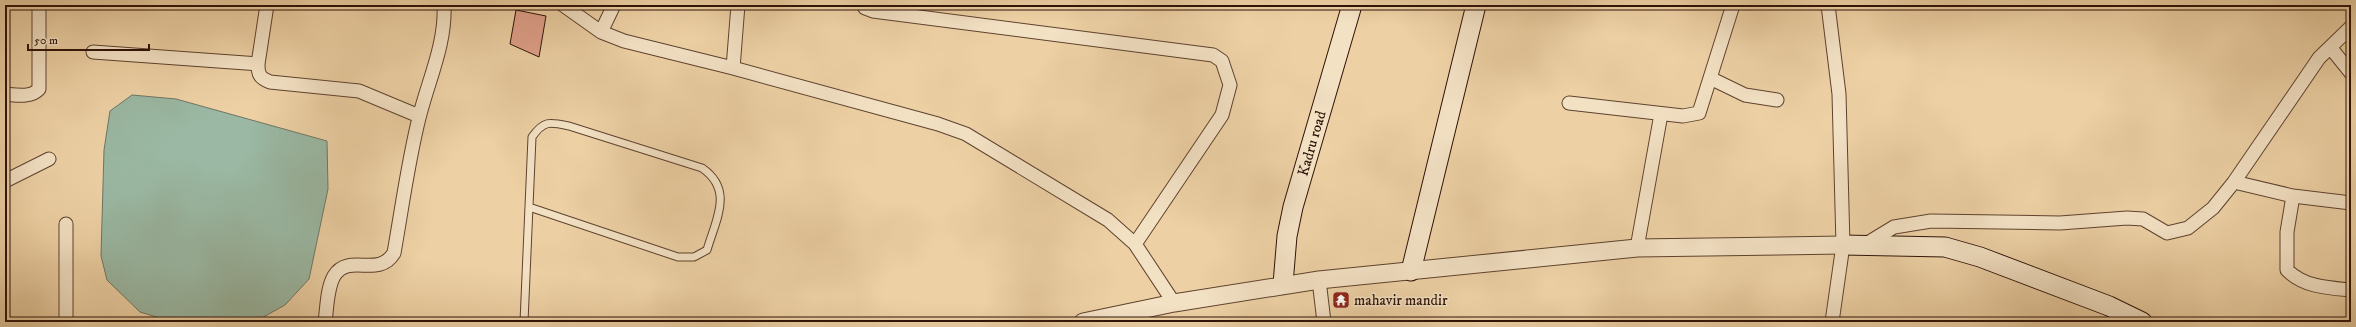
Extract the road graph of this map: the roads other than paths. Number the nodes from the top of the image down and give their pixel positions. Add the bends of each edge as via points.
1 (39, 5) edge
2 (267, 5) edge
3 (444, 5) edge
4 (563, 5) edge
5 (614, 5) edge
6 (738, 5) edge
7 (863, 5) edge
8 (1352, 5) edge
9 (1476, 5) edge
10 (1733, 5) edge
11 (1828, 5) edge
12 (2351, 27) edge
13 (601, 32) junction
14 (2330, 47) junction
15 (93, 52) dead end
16 (258, 64) junction
17 (733, 68) junction
18 (2351, 73) edge
19 (1710, 78) junction
20 (5, 94) edge
21 (1777, 100) dead end
22 (1569, 103) dead end
23 (1660, 114) junction
24 (419, 116) junction
25 (49, 159) dead end
26 (5, 181) edge
27 (2234, 182) junction
28 (2293, 196) junction
29 (2351, 203) edge
30 (528, 207) junction
31 (66, 224) dead end
32 (1135, 244) junction
33 (1866, 244) junction
34 (1843, 245) junction
35 (1637, 248) junction
36 (1411, 271) junction
37 (1318, 280) junction
38 (1282, 284) junction
39 (2351, 290) edge
40 (1174, 303) junction
41 (66, 322) edge
42 (324, 322) edge
43 (524, 322) edge
44 (1084, 322) edge
45 (1324, 322) edge
46 (1832, 322) edge
47 (2142, 322) edge

1 - 20 street via 39,89 29,95
2 - 16 street
3 - 24 street via 445,18 433,75
4 - 13 street
5 - 13 street
6 - 17 street
7 - 32 street via 873,11 1213,55 1222,60 1230,85 1222,115
8 - 38 main road, Kadru road via 1293,206 1286,236
9 - 36 main road
10 - 19 street
11 - 34 street via 1839,94
12 - 14 street
13 - 17 street via 624,41
14 - 18 street
14 - 27 street via 2308,74
15 - 16 street
16 - 24 street via 258,73 262,79 270,82 359,91
17 - 32 street via 966,134 1108,220
19 - 21 street via 1745,95
19 - 23 street via 1700,113 1683,116
22 - 23 street
23 - 35 street
24 - 42 street via 394,253 388,262 381,265 349,265 340,269 330,288
25 - 26 street
27 - 28 street
27 - 33 street via 2213,208 2198,221 2188,228 2167,233 2143,219 2127,218 2060,223 1931,221 1894,227
28 - 29 street
28 - 39 street via 2287,232 2287,270 2293,276 2316,285
30 - 30 lane via 678,257 694,257 707,250 721,203 720,187 713,175 702,168 550,122 538,128 532,137
30 - 43 lane
31 - 41 street
32 - 40 street
33 - 34 main road
33 - 47 main road via 1939,247 1980,256 2109,306
34 - 35 street
34 - 46 street
35 - 36 street
36 - 37 street
37 - 38 street
37 - 45 street
38 - 40 street
40 - 44 street

